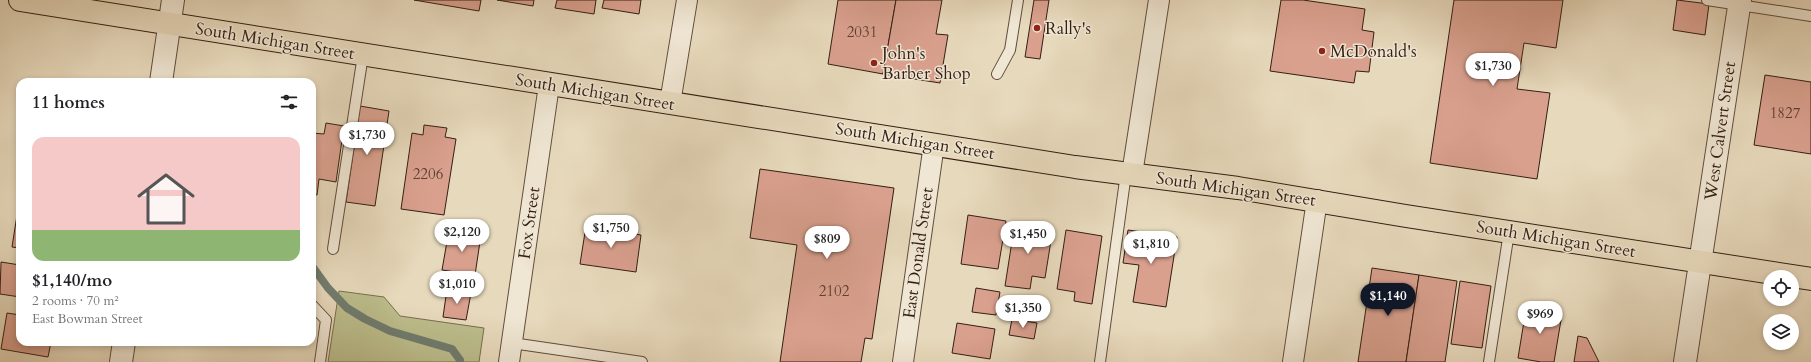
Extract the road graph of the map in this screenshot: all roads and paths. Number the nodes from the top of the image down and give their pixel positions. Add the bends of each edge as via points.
1 (20, 0) edge
2 (173, 0) edge
3 (687, 0) edge
4 (1018, 0) edge
5 (1159, 0) edge
6 (1707, 0) edge
7 (1739, 2) edge
8 (1811, 16) edge
9 (170, 24) junction
10 (363, 55) junction
11 (997, 74) dead end
12 (162, 78) edge
13 (549, 85) junction
14 (670, 103) junction
15 (934, 144) junction
16 (1129, 174) junction
17 (1317, 200) junction
18 (1509, 232) junction
19 (333, 249) dead end
20 (1701, 262) junction
21 (1811, 279) edge
22 (316, 309) edge
23 (123, 346) edge
24 (510, 352) edge
25 (121, 362) edge
26 (320, 362) edge
27 (642, 362) edge
28 (903, 362) edge
29 (1100, 362) edge
30 (1293, 362) edge
31 (1489, 362) edge
32 (1685, 362) edge

1 - 9 main road, South Michigan Street
2 - 9 street
3 - 14 street
4 - 11 lane via 1010,50
5 - 16 street
6 - 7 lane
7 - 8 lane
7 - 20 street, West Calvert Street
9 - 10 main road, South Michigan Street
9 - 12 street
10 - 13 main road, South Michigan Street
10 - 19 lane
13 - 14 main road, South Michigan Street
13 - 24 street, Fox Street
14 - 15 main road, South Michigan Street
15 - 16 main road, South Michigan Street
15 - 28 street, East Donald Street
16 - 17 main road, South Michigan Street
16 - 29 lane
17 - 18 main road, South Michigan Street
17 - 30 street
18 - 20 main road, South Michigan Street
18 - 31 lane
20 - 21 main road, South Michigan Street
20 - 32 street, West Calvert Street
22 - 26 lane via 326,320
23 - 25 street
24 - 27 lane

